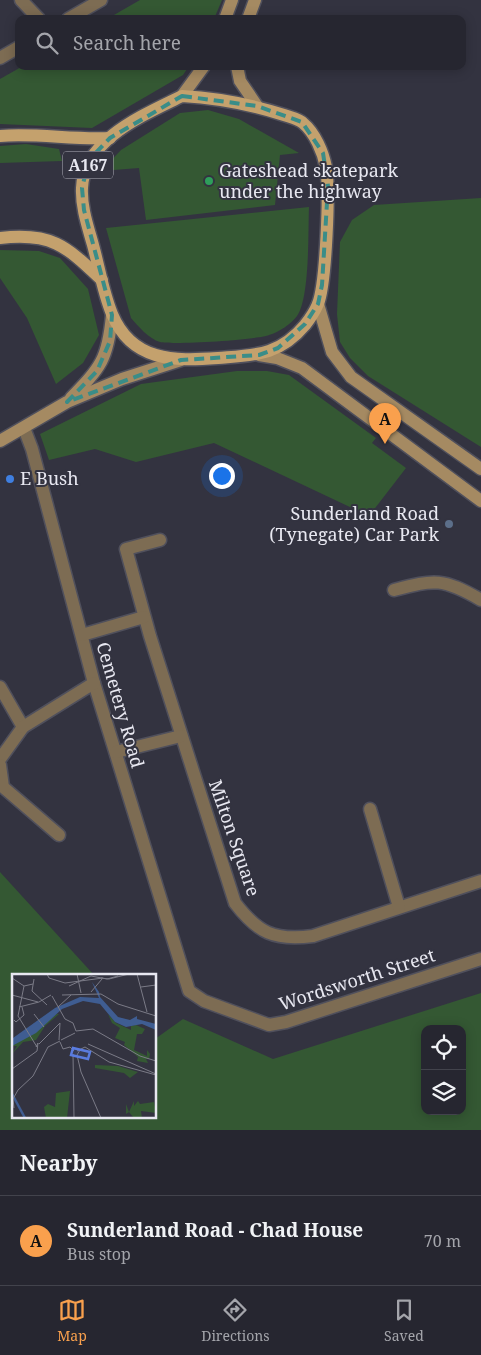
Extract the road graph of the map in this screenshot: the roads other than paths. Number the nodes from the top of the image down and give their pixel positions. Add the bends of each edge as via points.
1 (21, 0) edge
2 (101, 0) edge
3 (232, 0) edge
4 (254, 0) edge
5 (35, 15) edge
6 (75, 15) edge
7 (226, 15) edge
8 (249, 15) edge
9 (15, 49) edge
10 (0, 58) edge
11 (201, 70) edge
12 (238, 70) edge
13 (182, 96) junction
14 (257, 106) junction
15 (0, 136) edge
16 (110, 138) junction
17 (0, 238) edge
18 (102, 280) junction
19 (318, 304) junction
20 (112, 315) junction
21 (259, 355) junction
22 (180, 360) junction
23 (68, 402) junction
24 (24, 428) junction
25 (0, 441) edge
26 (481, 469) edge
27 (481, 501) edge
28 (160, 540) dead end
29 (394, 590) dead end
30 (481, 600) edge
31 (144, 617) junction
32 (82, 635) junction
33 (94, 683) junction
34 (0, 687) edge
35 (24, 727) junction
36 (181, 736) junction
37 (116, 752) junction
38 (0, 759) edge
39 (0, 765) edge
40 (370, 809) dead end
41 (59, 835) dead end
42 (481, 881) edge
43 (399, 907) junction
44 (481, 958) edge
45 (189, 991) joint

1 - 5 street
2 - 6 street
3 - 7 main road
4 - 8 main road
9 - 10 street
11 - 13 main road
12 - 14 main road via 240,81
13 - 14 main road, A167
13 - 16 main road, A167
14 - 19 main road, A167 via 302,122 323,153 328,186
15 - 16 main road, A167
16 - 18 main road, A167 via 90,160 82,188 84,210
17 - 18 main road via 26,235 58,243
18 - 20 main road, A167
19 - 21 main road, A167 via 291,338 278,348
19 - 26 main road via 332,352 351,377
20 - 22 main road, A167 via 142,350
20 - 23 main road via 105,357 97,371
21 - 22 main road, A167
21 - 27 main road via 302,368
22 - 23 main road via 122,379
23 - 24 main road
24 - 25 main road
24 - 32 street, Cemetery Road
28 - 31 street, Milton Square via 126,549
29 - 30 street via 428,581 444,583
31 - 32 street
31 - 36 street, Milton Square
32 - 33 street, Cemetery Road
33 - 35 street
33 - 37 street, Cemetery Road
34 - 35 street
35 - 38 street
36 - 37 street
36 - 43 street, Milton Square via 235,903 261,930 277,937 313,936
37 - 45 street, Cemetery Road
39 - 41 street via 3,787
40 - 43 street
42 - 43 street, Milton Square
44 - 45 street, Wordsworth Street via 269,1025 204,1001

